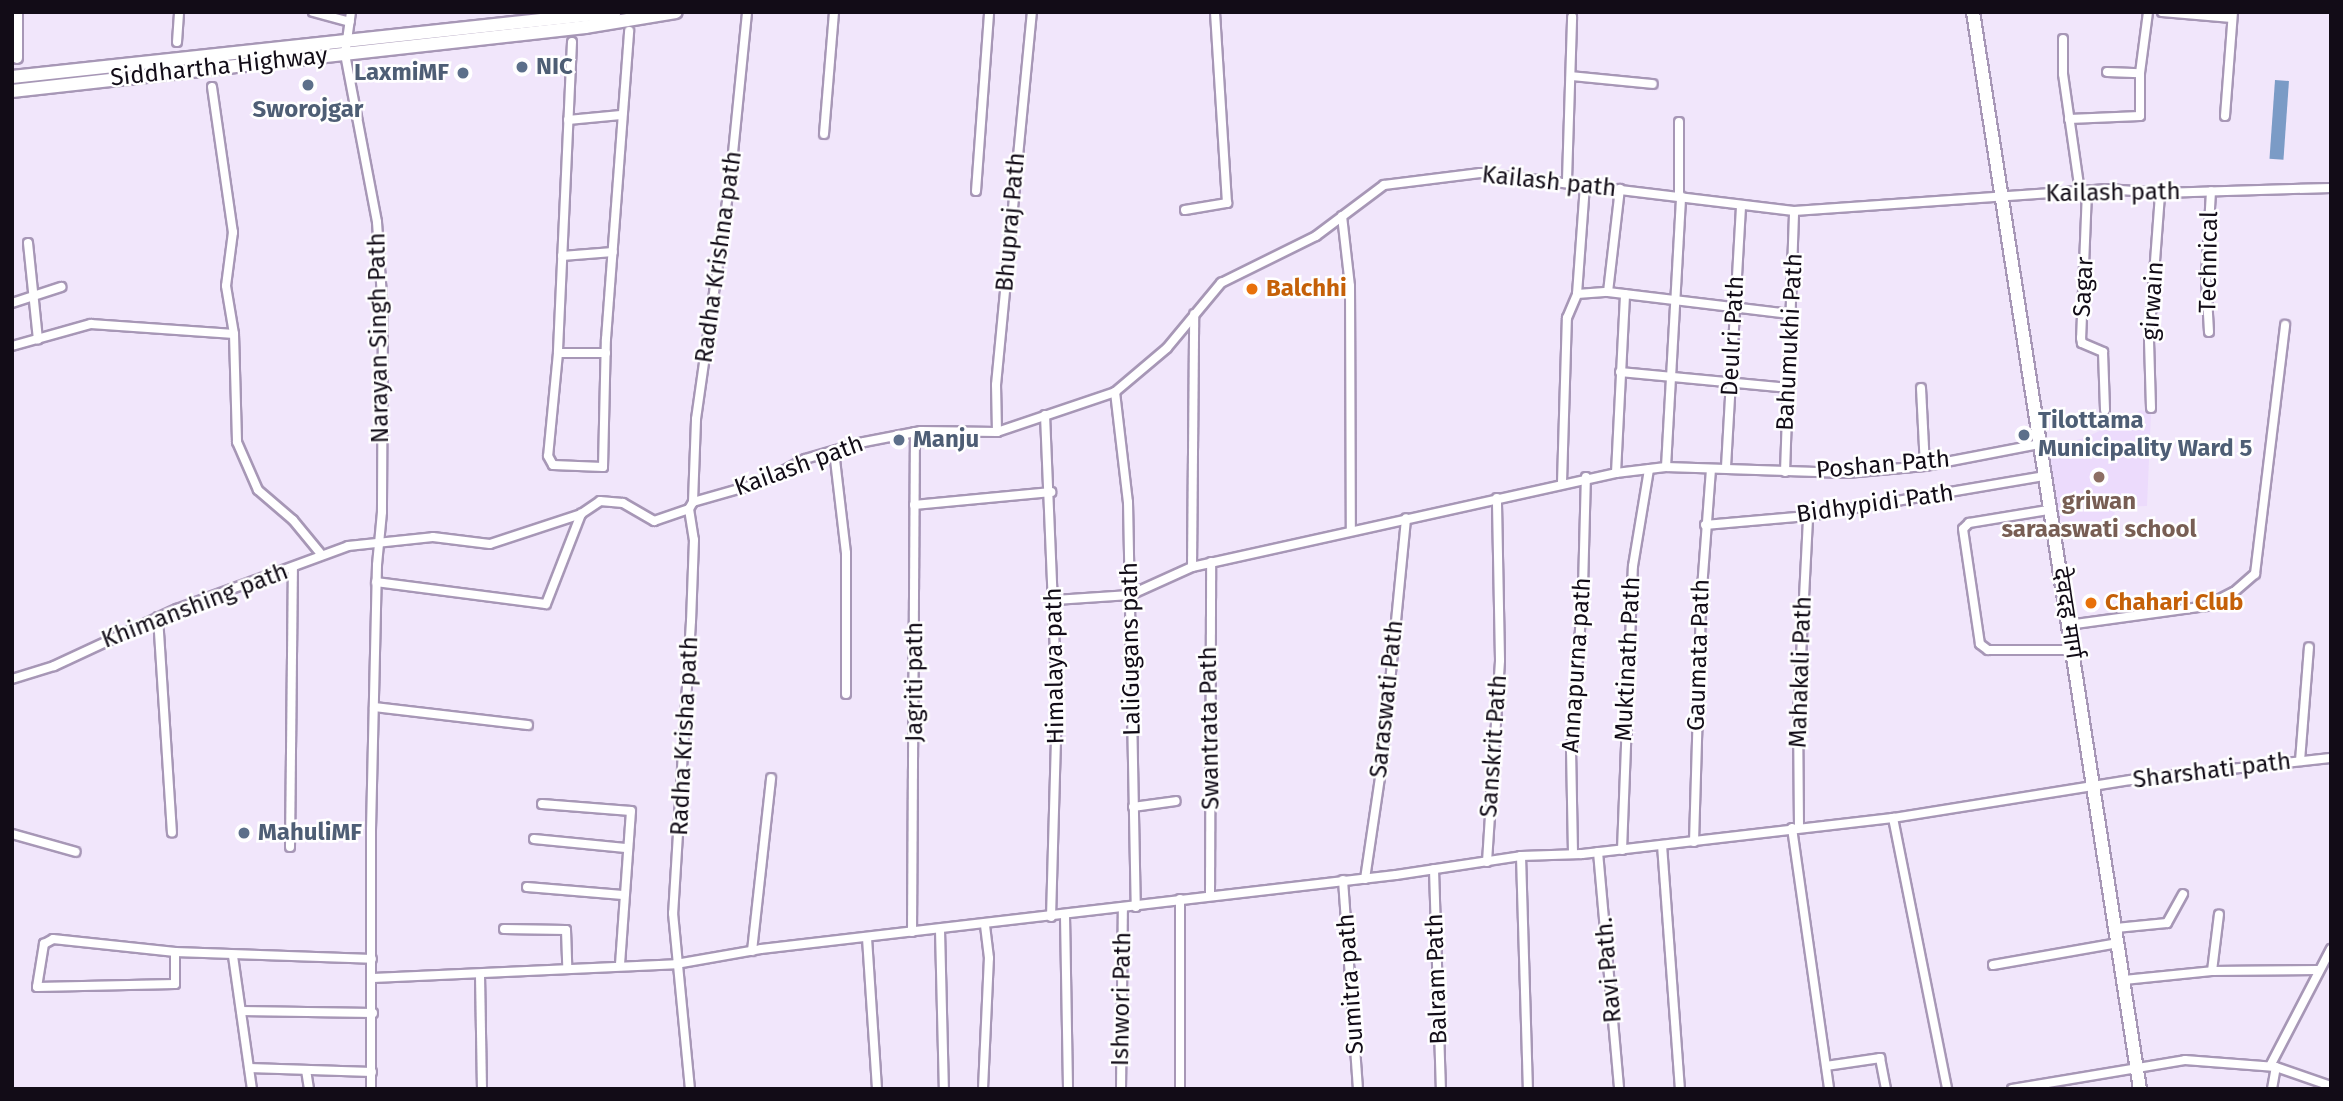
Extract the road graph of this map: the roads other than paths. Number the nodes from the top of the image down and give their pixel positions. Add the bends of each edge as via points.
1 (18, 12) edge
2 (180, 12) edge
3 (313, 12) edge
4 (615, 12) edge
5 (676, 12) edge
6 (747, 12) edge
7 (834, 12) edge
8 (989, 12) edge
9 (1032, 12) edge
10 (1215, 12) edge
11 (1973, 12) edge
12 (2148, 12) edge
13 (2162, 12) edge
14 (2232, 15) edge
15 (350, 17) edge
16 (1572, 18) dead end
17 (629, 31) dead end
18 (2063, 39) dead end
19 (572, 41) dead end
20 (177, 43) dead end
21 (346, 47) junction
22 (17, 58) dead end
23 (2107, 72) dead end
24 (2140, 73) junction
25 (1570, 76) junction
26 (12, 77) edge
27 (1653, 84) dead end
28 (212, 87) dead end
29 (12, 91) edge
30 (621, 115) junction
31 (2225, 116) dead end
32 (568, 120) junction
33 (2069, 120) junction
34 (1679, 122) dead end
35 (824, 134) dead end
36 (1567, 180) junction
37 (1585, 184) junction
38 (2331, 188) edge
39 (1620, 189) junction
40 (976, 191) dead end
41 (2084, 191) junction
42 (2211, 191) junction
43 (2160, 193) junction
44 (1680, 196) junction
45 (2003, 197) junction
46 (1741, 205) junction
47 (1185, 210) dead end
48 (1794, 211) junction
49 (1342, 216) junction
50 (28, 243) dead end
51 (613, 252) junction
52 (562, 256) junction
53 (61, 287) dead end
54 (1608, 292) junction
55 (1577, 294) junction
56 (1625, 295) junction
57 (34, 296) junction
58 (1675, 302) junction
59 (12, 303) edge
60 (1733, 309) junction
61 (1194, 311) junction
62 (1790, 314) junction
63 (2284, 325) dead end
64 (2209, 332) dead end
65 (234, 334) junction
66 (38, 339) junction
67 (12, 346) edge
68 (558, 353) junction
69 (606, 353) junction
70 (1620, 372) junction
71 (1670, 377) junction
72 (1731, 383) junction
73 (1789, 388) junction
74 (1920, 388) dead end
75 (1115, 392) junction
76 (2151, 408) dead end
77 (2105, 410) dead end
78 (1045, 415) junction
79 (915, 432) junction
80 (997, 432) junction
81 (2039, 444) junction
82 (834, 451) junction
83 (1925, 466) junction
84 (1666, 467) junction
85 (1726, 467) junction
86 (1649, 469) junction
87 (1712, 469) junction
88 (1785, 472) junction
89 (1616, 473) junction
90 (1586, 477) junction
91 (2044, 477) junction
92 (1562, 483) junction
93 (1051, 492) junction
94 (1497, 498) junction
95 (691, 505) junction
96 (914, 505) junction
97 (2048, 510) junction
98 (581, 514) junction
99 (1808, 516) junction
100 (1406, 518) junction
101 (1706, 525) junction
102 (1351, 529) junction
103 (380, 541) junction
104 (321, 554) junction
105 (1211, 562) junction
106 (1192, 566) junction
107 (293, 569) junction
108 (376, 582) junction
109 (1130, 595) junction
110 (1055, 600) junction
111 (158, 617) junction
112 (2068, 625) junction
113 (2309, 646) dead end
114 (2072, 650) junction
115 (12, 679) edge
116 (846, 694) dead end
117 (373, 707) junction
118 (528, 725) dead end
119 (2331, 758) edge
120 (2300, 761) junction
121 (771, 778) dead end
122 (2093, 788) junction
123 (1176, 802) dead end
124 (542, 804) dead end
125 (1133, 807) junction
126 (1893, 818) junction
127 (1796, 828) junction
128 (172, 833) dead end
129 (12, 834) edge
130 (534, 839) dead end
131 (1694, 842) junction
132 (1662, 845) junction
133 (290, 847) dead end
134 (626, 848) junction
135 (1622, 850) junction
136 (76, 852) dead end
137 (1598, 852) junction
138 (1573, 853) junction
139 (1521, 856) junction
140 (1487, 862) junction
141 (1434, 869) junction
142 (1365, 879) junction
143 (1343, 880) junction
144 (527, 887) dead end
145 (1210, 894) junction
146 (2183, 894) dead end
147 (623, 895) junction
148 (1180, 899) junction
149 (1136, 906) junction
150 (1123, 909) junction
151 (2219, 914) dead end
152 (1065, 916) junction
153 (1051, 917) junction
154 (985, 925) junction
155 (2116, 928) junction
156 (505, 929) dead end
157 (940, 930) junction
158 (912, 932) junction
159 (867, 937) junction
160 (2118, 943) junction
161 (2331, 949) edge
162 (752, 951) junction
163 (175, 952) junction
164 (233, 956) junction
165 (372, 959) junction
166 (677, 964) junction
167 (620, 965) junction
168 (1993, 965) dead end
169 (567, 967) junction
170 (2318, 970) junction
171 (2212, 971) junction
172 (480, 975) junction
173 (373, 978) junction
174 (2124, 980) junction
175 (241, 1011) junction
176 (373, 1013) junction
177 (1826, 1066) junction
178 (2273, 1067) junction
179 (249, 1068) junction
180 (2137, 1069) junction
181 (306, 1070) junction
182 (372, 1072) junction
183 (2331, 1086) edge
184 (252, 1089) edge
185 (309, 1089) edge
186 (372, 1089) edge
187 (482, 1089) edge
188 (690, 1089) edge
189 (877, 1089) edge
190 (944, 1089) edge
191 (983, 1089) edge
192 (1068, 1089) edge
193 (1121, 1089) edge
194 (1180, 1089) edge
195 (1358, 1089) edge
196 (1441, 1089) edge
197 (1528, 1089) edge
198 (1619, 1089) edge
199 (1680, 1089) edge
200 (1829, 1089) edge
201 (1886, 1089) edge
202 (1947, 1089) edge
203 (2012, 1089) edge
204 (2140, 1089) edge
205 (2272, 1089) edge

1 - 22 street
2 - 20 street
3 - 15 street
4 - 21 main road, Siddhartha Highway
5 - 21 main road, Siddhartha Highway
6 - 95 street, Radha Krishna path via 731,173 696,419
7 - 35 street
8 - 40 street
9 - 80 street, Bhupraj Path via 996,385
10 - 47 street via 1227,202
11 - 45 main road, देवदह मार्ग
12 - 24 street
13 - 14 street
14 - 31 street
15 - 21 street, Narayan Singh Path
16 - 25 street
17 - 30 street
18 - 33 street
19 - 32 street
21 - 26 main road, Siddhartha Highway
21 - 29 main road, Siddhartha Highway
21 - 103 street, Narayan Singh Path via 380,250
23 - 24 street
24 - 33 street via 2141,111 2137,118
25 - 27 street
25 - 36 street
28 - 65 street via 233,232 226,286
30 - 32 street
30 - 51 street
32 - 52 street
33 - 41 street
34 - 44 street
36 - 37 street, Kailash path
36 - 49 street, Kailash path via 1480,173 1384,185
37 - 39 street, Kailash path
37 - 55 street
38 - 42 street, Kailash path
39 - 44 street, Kailash path
39 - 54 street
41 - 43 street, Kailash path
41 - 45 street, Kailash path
41 - 77 street, Sagar via 2081,338 2082,343 2103,352
42 - 43 street, Kailash path
42 - 64 street, Technical via 2206,278
43 - 76 street, girwain via 2149,341
44 - 46 street, Kailash path
44 - 58 street
45 - 48 street, Kailash path
45 - 81 main road, देवदह मार्ग
46 - 48 street, Kailash path
46 - 60 street, Deulri Path
48 - 62 street, Bahumukhi Path
49 - 61 street, Kailash path via 1316,236 1221,283
49 - 102 street via 1350,286
50 - 57 street
51 - 52 street
51 - 69 street
52 - 68 street
53 - 57 street
54 - 55 street
54 - 56 street
55 - 92 street via 1567,318
56 - 58 street
56 - 70 street
57 - 59 street
57 - 66 street
58 - 60 street
58 - 71 street
60 - 62 street
60 - 72 street, Deulri Path
61 - 75 street, Kailash path via 1167,348
61 - 106 street
62 - 73 street, Bahumukhi Path
63 - 112 street via 2255,574 2234,592 2206,606
65 - 66 street via 91,324
65 - 104 street via 233,421 248,476
66 - 67 street
68 - 69 street
68 - 69 street via 548,456 553,464 603,467
70 - 71 street
70 - 89 street
71 - 72 street
71 - 84 street
72 - 73 street
72 - 85 street, Deulri Path
73 - 88 street, Bahumukhi Path
74 - 83 street
75 - 78 street, Kailash path
75 - 109 street, LaliGugans path via 1125,451
78 - 80 street, Kailash path
78 - 93 street, Himalaya path
79 - 80 street, Kailash path
79 - 82 street, Kailash path
79 - 96 street, Jagriti path
81 - 83 street, Poshan Path
81 - 91 main road, देवदह मार्ग
82 - 95 street, Kailash path via 805,459 762,482
82 - 116 street via 846,553
83 - 88 street, Poshan Path via 1847,473
84 - 86 street, Poshan Path
84 - 87 street, Poshan Path
85 - 87 street, Poshan Path
85 - 88 street, Poshan Path
86 - 89 street, Poshan Path
86 - 135 street, Muktinath Path via 1633,566
87 - 101 street, Gaumata Path
89 - 90 street, Poshan Path
90 - 92 street, Poshan Path
90 - 138 street, Annapurna path via 1571,752
91 - 97 main road, देवदह मार्ग
91 - 99 street, Bidhypidi Path
92 - 94 street, Poshan Path
93 - 96 street
93 - 110 street, Himalaya path
94 - 100 street, Poshan Path
94 - 140 street, Sanskrit Path via 1500,631
95 - 98 street, Kailash path via 654,522 610,500
95 - 166 street, Radha Krisha path via 694,540 673,913
96 - 158 street, Jagriti path
97 - 112 main road, देवदह मार्ग
97 - 114 street via 1969,523 1964,529 1980,644 1988,650
98 - 103 street, Khimanshing path via 490,544 433,537
98 - 108 street via 546,604
99 - 101 street, Bidhypidi Path
99 - 127 street, Mahakali Path
100 - 102 street, Poshan Path
100 - 142 street, Saraswati Path via 1382,764
101 - 131 street, Gaumata Path
102 - 105 street, Poshan Path
103 - 104 street, Khimanshing path
103 - 108 street, Narayan Singh Path
104 - 107 street, Khimanshing path
105 - 106 street, Poshan Path
105 - 145 street, Swantrata Path
106 - 109 street, Poshan Path
107 - 111 street, Khimanshing path
107 - 133 street
108 - 117 street, Narayan Singh Path
109 - 110 street
109 - 125 street, LaliGugans path
110 - 153 street, Himalaya path via 1057,778
111 - 115 street, Khimanshing path via 54,666
111 - 128 street
112 - 114 main road, देवदह मार्ग
113 - 120 street
114 - 122 main road, देवदह मार्ग
117 - 118 street
117 - 165 street, Narayan Singh Path
119 - 120 street, Sharshati path
120 - 122 street, Sharshati path
121 - 162 street
122 - 126 street, Sharshati path
122 - 155 main road, देवदह मार्ग
123 - 125 street
124 - 134 street via 631,811
125 - 149 street, LaliGugans path
126 - 127 street, Sharshati path
126 - 202 street
127 - 131 street, Sharshati path
127 - 177 street, Mahakali Path
129 - 136 street
130 - 134 street
131 - 132 street, Sharshati path
132 - 135 street, Sharshati path
132 - 199 street
134 - 147 street
135 - 137 street, Sharshati path
137 - 138 street, Sharshati path
137 - 198 street, Ravi Path.
138 - 139 street, Sharshati path
139 - 140 street, Sharshati path
139 - 197 street
140 - 141 street, Sharshati path
141 - 142 street, Sharshati path
141 - 196 street, Balram Path
142 - 143 street, Sharshati path
143 - 145 street, Sharshati path
143 - 195 street, Sumitra path
144 - 147 street
145 - 148 street, Sharshati path
146 - 155 street via 2167,923
147 - 167 street
148 - 149 street, Sharshati path
148 - 194 street
149 - 150 street, Sharshati path
150 - 152 street, Sharshati path
150 - 193 street, Ishwori Path
151 - 171 street
152 - 153 street, Sharshati path
152 - 192 street
153 - 154 street, Sharshati path
154 - 157 street, Sharshati path
154 - 191 street via 989,958
155 - 160 main road, देवदह मार्ग
156 - 169 street via 566,930
157 - 158 street, Sharshati path
157 - 190 street
158 - 159 street, Sharshati path
159 - 162 street, Sharshati path
159 - 189 street
160 - 168 street
160 - 174 main road, देवदह मार्ग
161 - 170 street
162 - 166 street, Sharshati path
163 - 163 street via 175,984 37,987 46,940
163 - 164 street
164 - 165 street
164 - 175 street
165 - 173 street, Narayan Singh Path
166 - 167 street, Sharshati path
166 - 188 street, Radha Krisha path
167 - 169 street, Sharshati path
169 - 172 street, Sharshati path
170 - 171 street
170 - 178 street
171 - 174 street
172 - 173 street, Sharshati path
172 - 187 street
173 - 176 street, Narayan Singh Path
174 - 180 main road, देवदह मार्ग
175 - 176 street
175 - 179 street
176 - 182 street, Narayan Singh Path
177 - 200 street, Mahakali Path
177 - 201 street via 1880,1058
178 - 180 street via 2185,1060
178 - 183 street
178 - 205 street
179 - 181 street
179 - 184 street
180 - 203 street
180 - 204 main road, देवदह मार्ग
181 - 182 street
181 - 185 street
182 - 186 street, Narayan Singh Path

